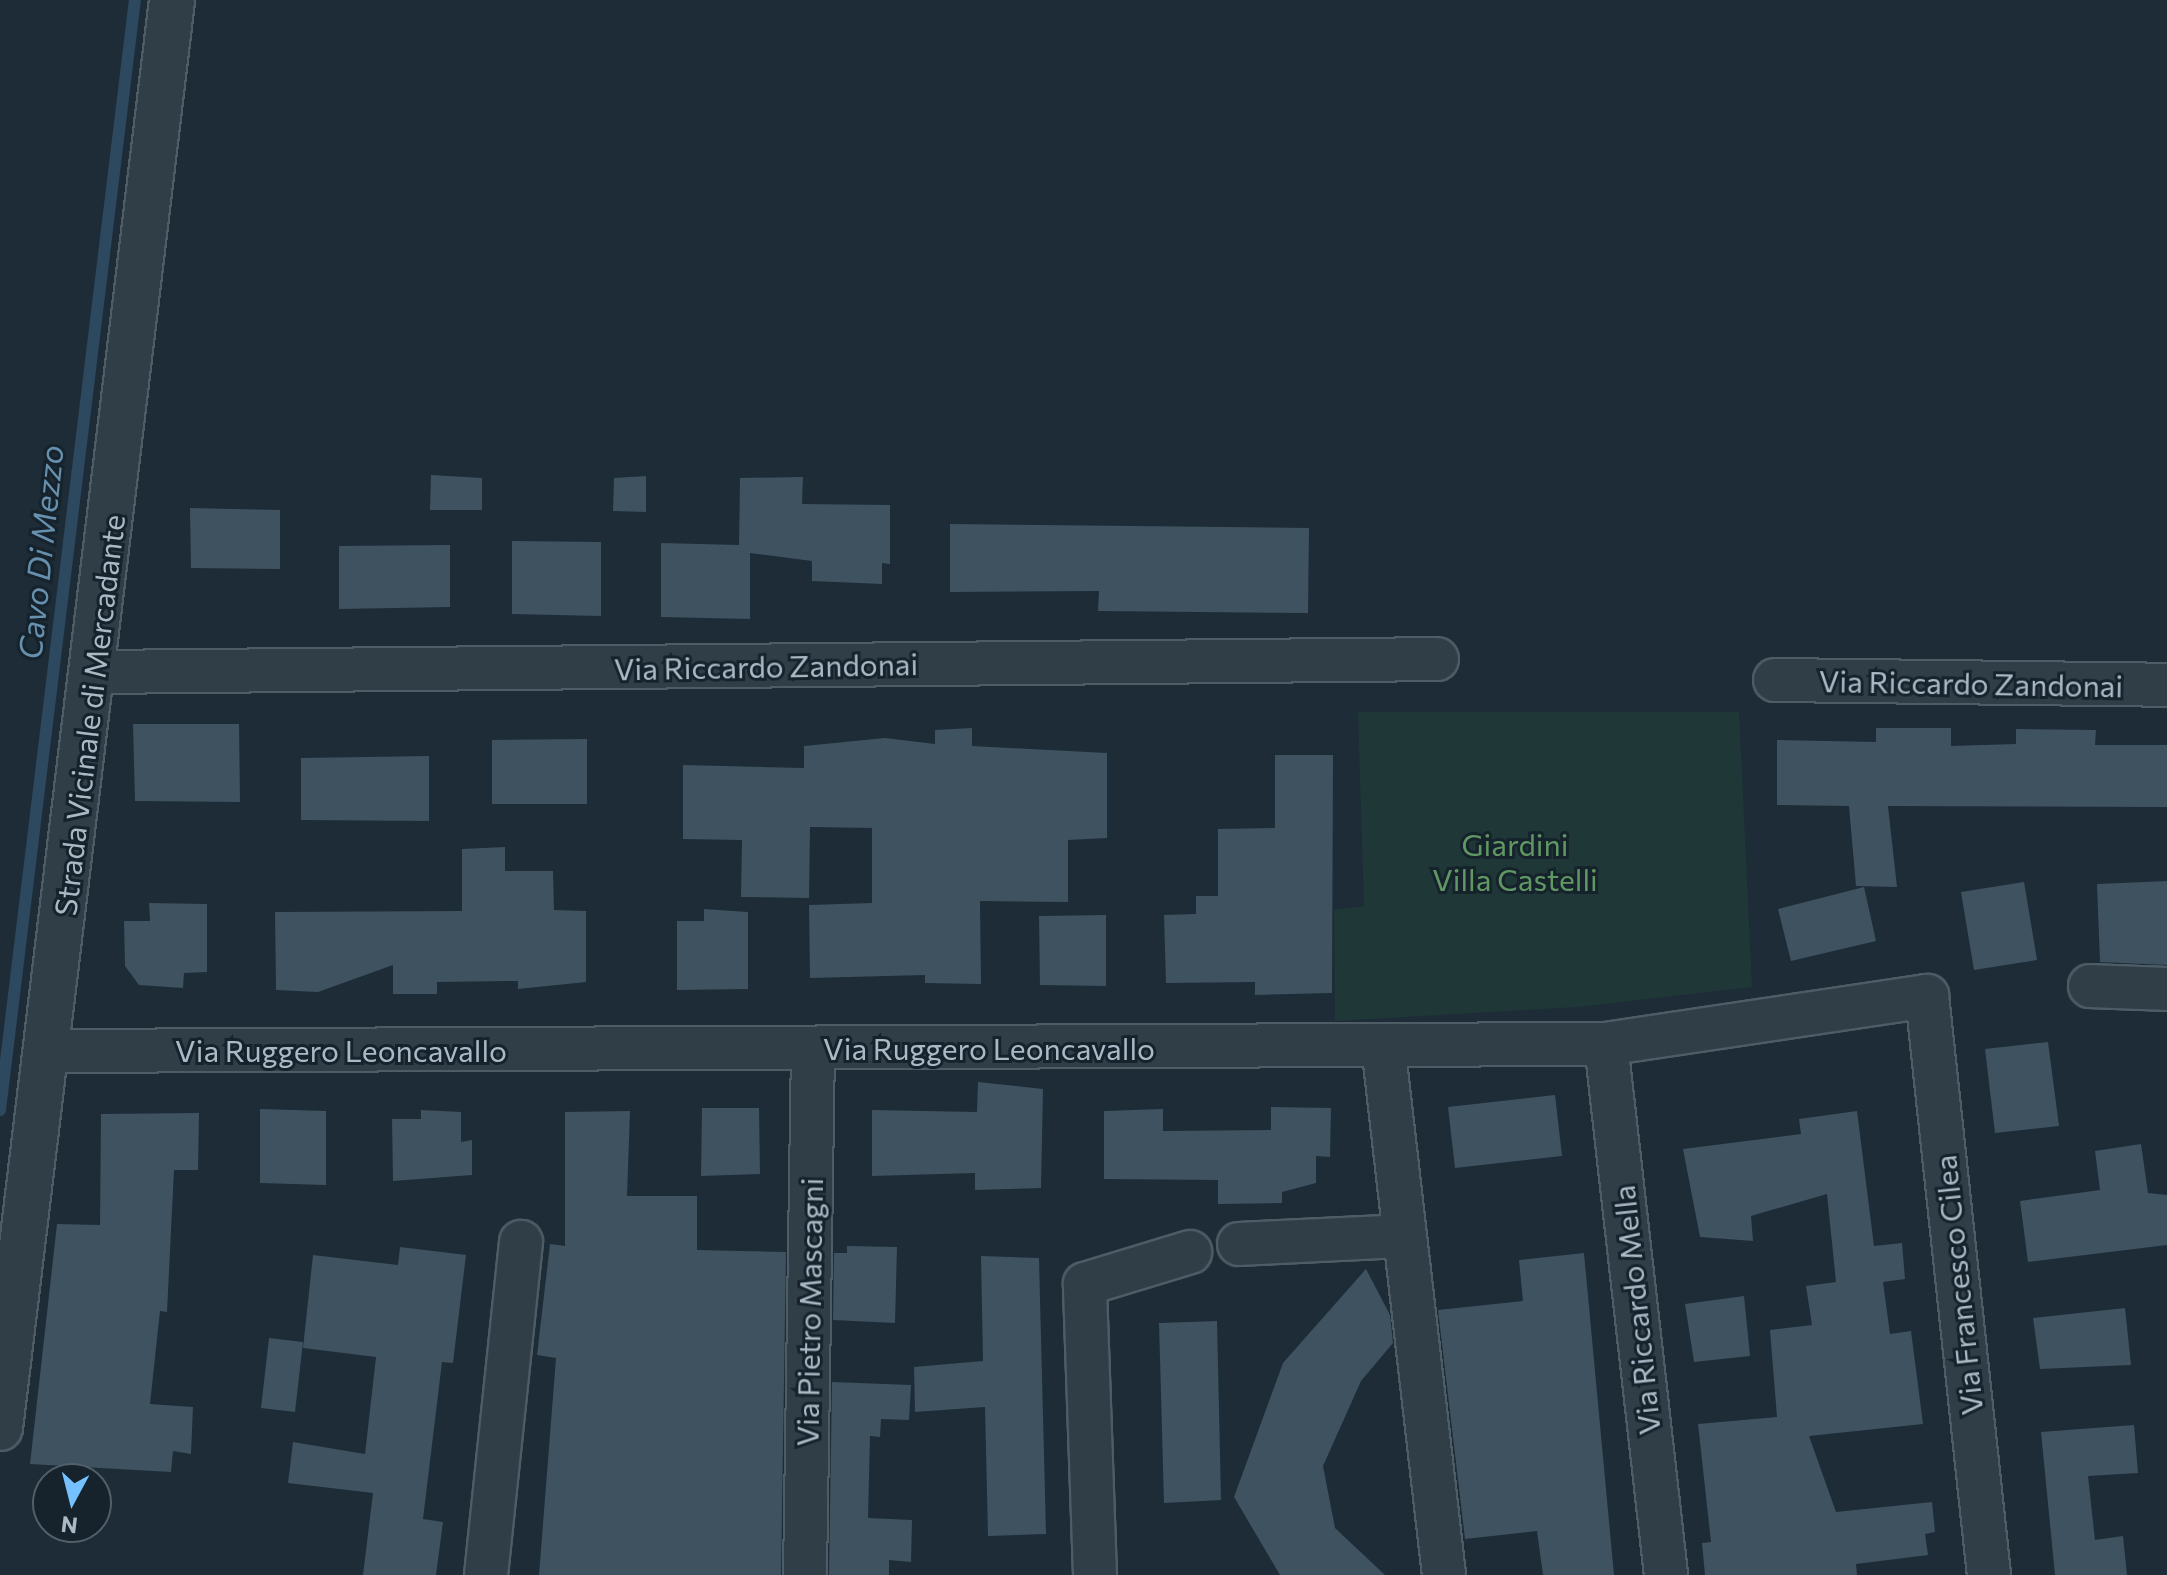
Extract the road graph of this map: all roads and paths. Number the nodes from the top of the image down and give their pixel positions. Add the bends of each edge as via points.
1 (172, 0) edge
2 (1437, 659) dead end
3 (94, 672) junction
4 (1775, 680) dead end
5 (2167, 685) edge
6 (2090, 986) dead end
7 (2167, 989) edge
8 (1927, 996) joint
9 (1606, 1044) junction
10 (1383, 1045) junction
11 (813, 1049) junction
12 (48, 1051) junction
13 (1405, 1236) junction
14 (521, 1242) dead end
15 (1239, 1244) dead end
16 (1190, 1252) dead end
17 (11, 1262) edge
18 (0, 1428) edge
19 (486, 1575) edge
20 (805, 1575) edge
21 (1095, 1575) edge
22 (1444, 1575) edge
23 (1666, 1575) edge
24 (1989, 1575) edge

1 - 3 street, Strada Vicinale di Mercadante
2 - 3 street, Via Riccardo Zandonai
3 - 12 street, Strada Vicinale di Mercadante
4 - 5 street, Via Riccardo Zandonai
6 - 7 street
8 - 9 street, Via Ruggero Leoncavallo
8 - 24 street, Via Francesco Cilea
9 - 10 street, Via Ruggero Leoncavallo
9 - 23 street, Via Riccardo Mella
10 - 11 street, Via Ruggero Leoncavallo
10 - 13 street
11 - 12 street, Via Ruggero Leoncavallo
11 - 20 street, Via Pietro Mascagni
12 - 17 street, Strada Vicinale di Mercadante
13 - 15 street
13 - 22 street
14 - 19 street
16 - 21 street via 1085,1284
17 - 18 street, Strada Vicinale di Mercadante

